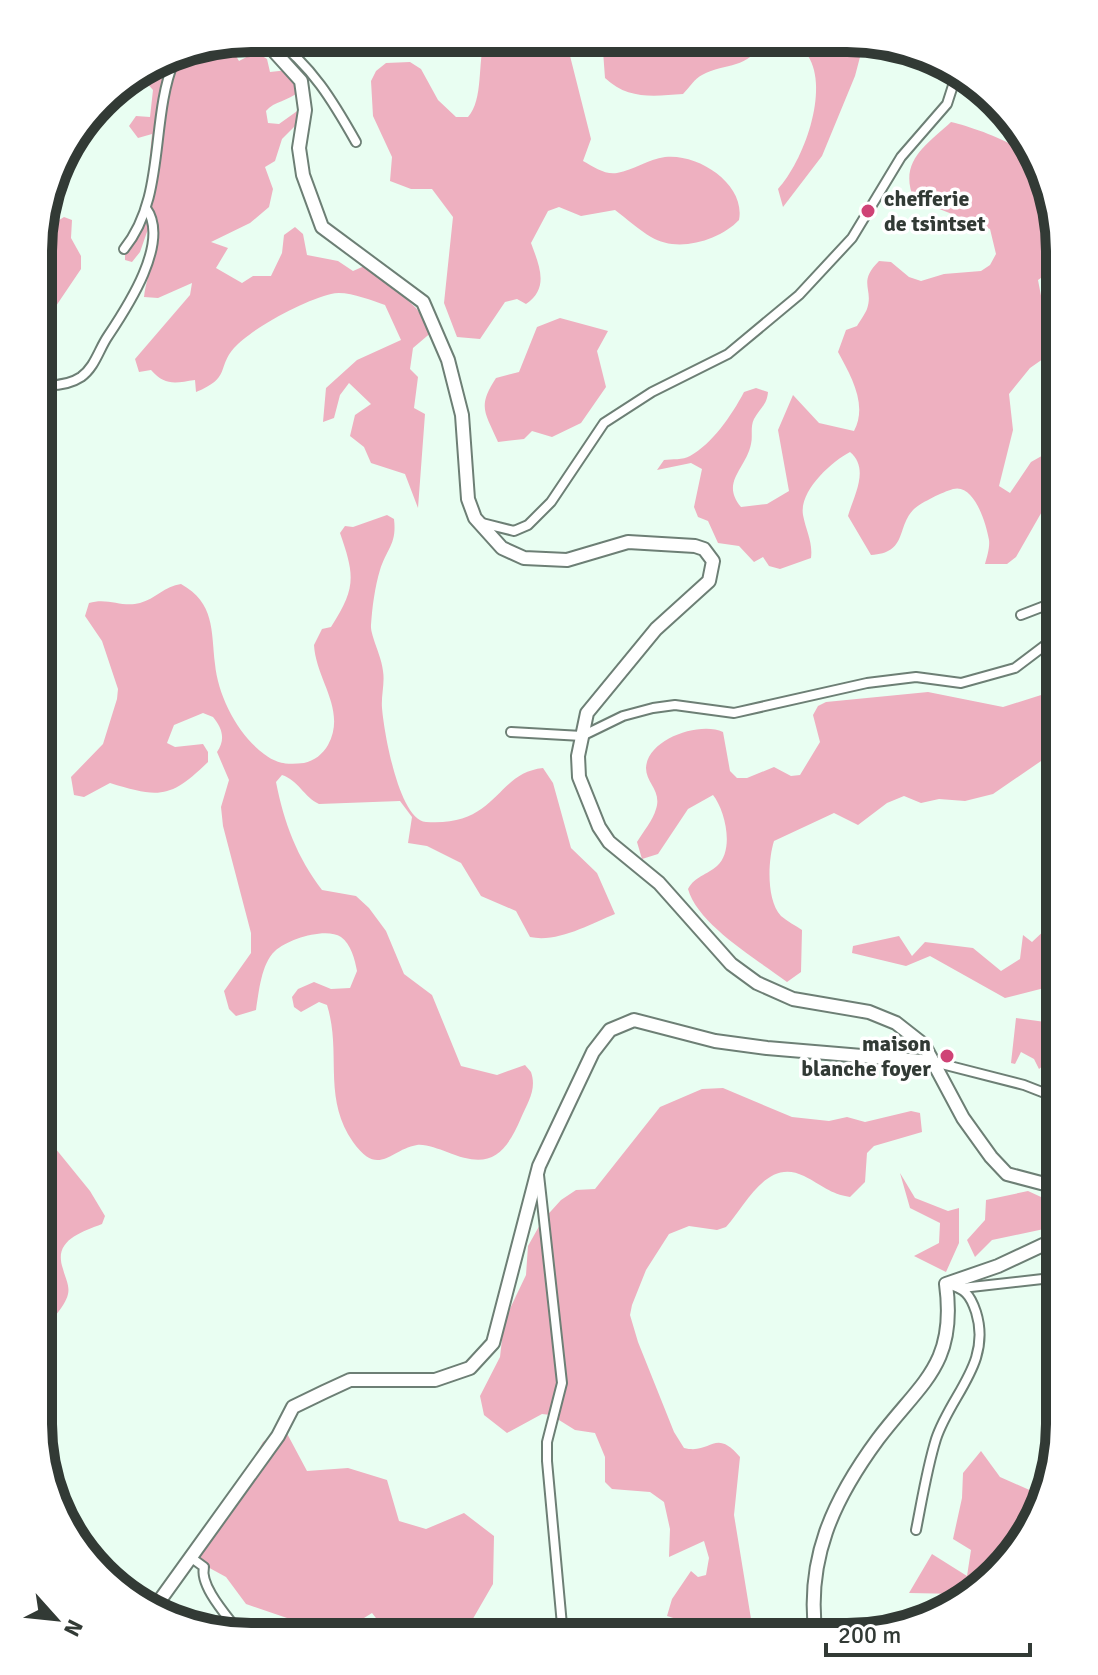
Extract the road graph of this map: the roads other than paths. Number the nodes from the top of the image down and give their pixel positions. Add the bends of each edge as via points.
1 (275, 52) edge
2 (287, 52) edge
3 (171, 69) edge
4 (954, 83) edge
5 (356, 142) dead end
6 (146, 208) junction
7 (124, 249) dead end
8 (52, 384) edge
9 (481, 523) junction
10 (1046, 605) edge
11 (1021, 615) dead end
12 (1046, 645) edge
13 (511, 732) dead end
14 (582, 736) junction
15 (933, 1062) junction
16 (1046, 1094) edge
17 (539, 1166) junction
18 (1046, 1184) edge
19 (1046, 1244) edge
20 (1046, 1279) edge
21 (946, 1284) junction
22 (962, 1288) junction
23 (916, 1530) dead end
24 (193, 1559) junction
25 (160, 1601) edge
26 (232, 1622) edge
27 (562, 1623) edge
28 (815, 1623) edge

1 - 9 street via 301,81 305,110 299,148 322,227 423,302 432,320 462,415 468,499
2 - 5 street via 323,88
3 - 6 street via 163,89
4 - 9 street via 947,104 901,157 852,238 788,306 728,354 604,423 551,502 521,530
6 - 7 street
6 - 8 street via 152,222 146,272 118,326 81,377
9 - 14 street via 502,548 524,558 567,560 628,542 681,543 710,555 709,581 656,629 587,713
10 - 11 street
12 - 14 street via 1015,668 984,679 961,683 916,677 867,683 734,713 692,706 653,708
13 - 14 street
14 - 15 street via 579,777 599,827 609,842 659,883 731,964 793,999 869,1012 896,1023 924,1045
15 - 16 street
15 - 17 street via 741,1045 634,1020 610,1030 593,1052
15 - 18 street via 963,1118 1007,1174
17 - 24 street via 493,1343 470,1368 435,1380 350,1380 293,1407
17 - 27 street via 561,1374 547,1461
19 - 21 street
20 - 22 street
21 - 22 street
21 - 28 street via 943,1350 928,1382 879,1438 824,1532 813,1571
22 - 23 street via 978,1320 975,1369 937,1436
24 - 25 street
24 - 26 street via 204,1567 211,1590

